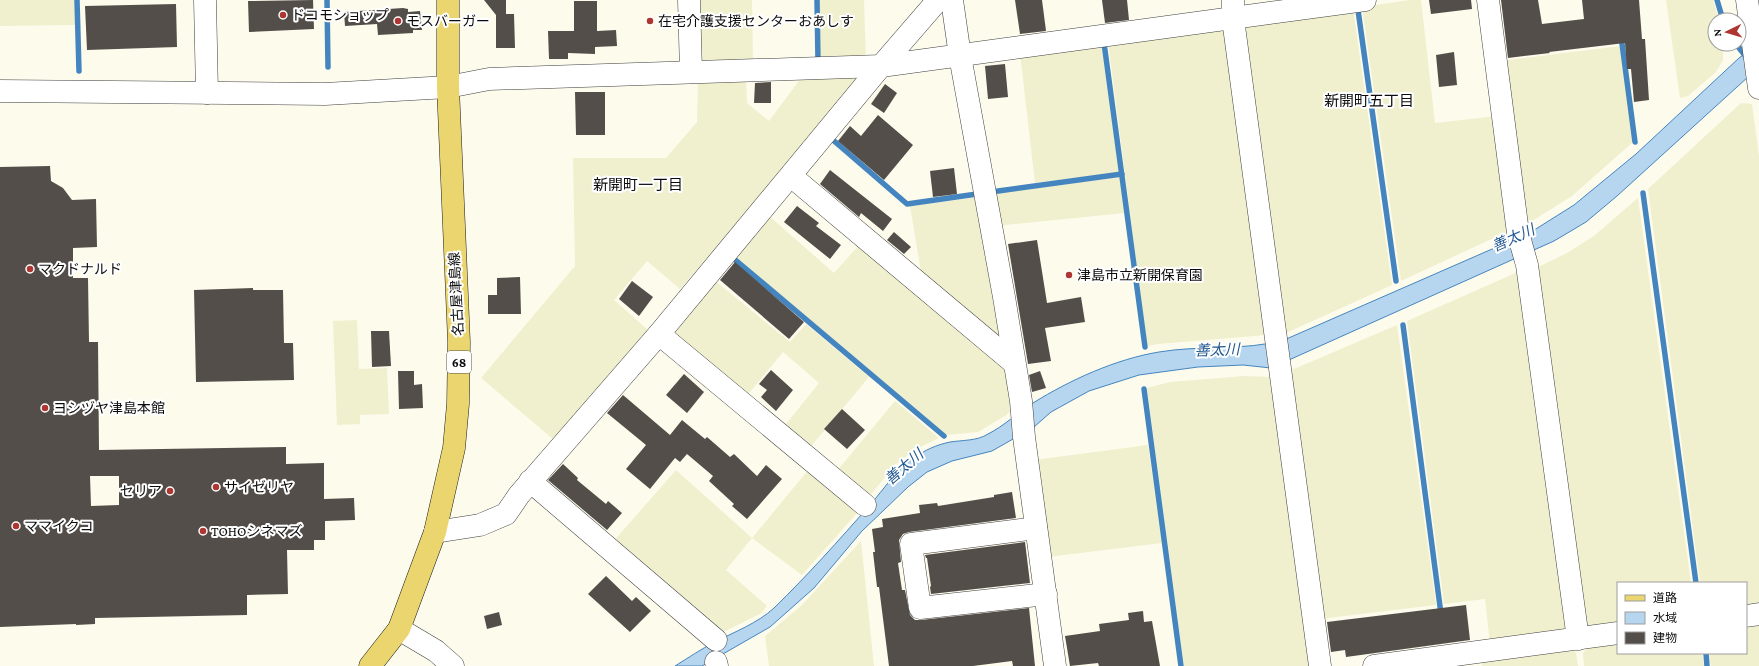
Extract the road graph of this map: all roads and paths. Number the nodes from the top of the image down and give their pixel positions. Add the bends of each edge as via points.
1 (205, 0) edge
2 (448, 0) edge
3 (690, 0) edge
4 (938, 0) edge
5 (952, 0) edge
6 (1365, 0) edge
7 (1488, 0) edge
8 (1747, 0) edge
9 (1233, 9) edge
10 (960, 56) junction
11 (881, 66) junction
12 (691, 72) junction
13 (1758, 83) edge
14 (448, 87) junction
15 (0, 91) edge
16 (207, 93) junction
17 (791, 176) junction
18 (660, 334) junction
19 (1014, 363) junction
20 (530, 481) junction
21 (865, 505) dead end
22 (1036, 528) junction
23 (435, 532) junction
24 (1046, 594) junction
25 (1759, 614) edge
26 (1747, 616) edge
27 (399, 628) junction
28 (1617, 633) edge
29 (1578, 639) junction
30 (716, 640) dead end
31 (370, 666) edge
32 (453, 666) edge
33 (1055, 666) edge
34 (1320, 666) edge
35 (1374, 666) edge

1 - 16 street
2 - 14 main road, 名古屋津島線 / 68
3 - 12 street
4 - 11 street
5 - 10 street
6 - 9 street
7 - 29 street via 1518,233 1526,265
8 - 13 street
9 - 10 street
9 - 34 street
10 - 11 street
10 - 19 street
11 - 12 street
11 - 17 street
12 - 14 street via 489,79
14 - 16 street via 324,94
14 - 23 main road, 名古屋津島線 / 68 via 459,342 458,404 452,462
15 - 16 street
17 - 18 street
17 - 19 street
18 - 20 street
18 - 21 street
19 - 22 street
20 - 23 street via 506,514 480,525
20 - 30 street
22 - 24 street
22 - 24 street via 911,544 920,608
23 - 27 main road, 名古屋津島線 / 68
24 - 33 street
25 - 26 street
27 - 31 main road, 名古屋津島線 / 68
27 - 32 street
28 - 29 street
29 - 35 street

